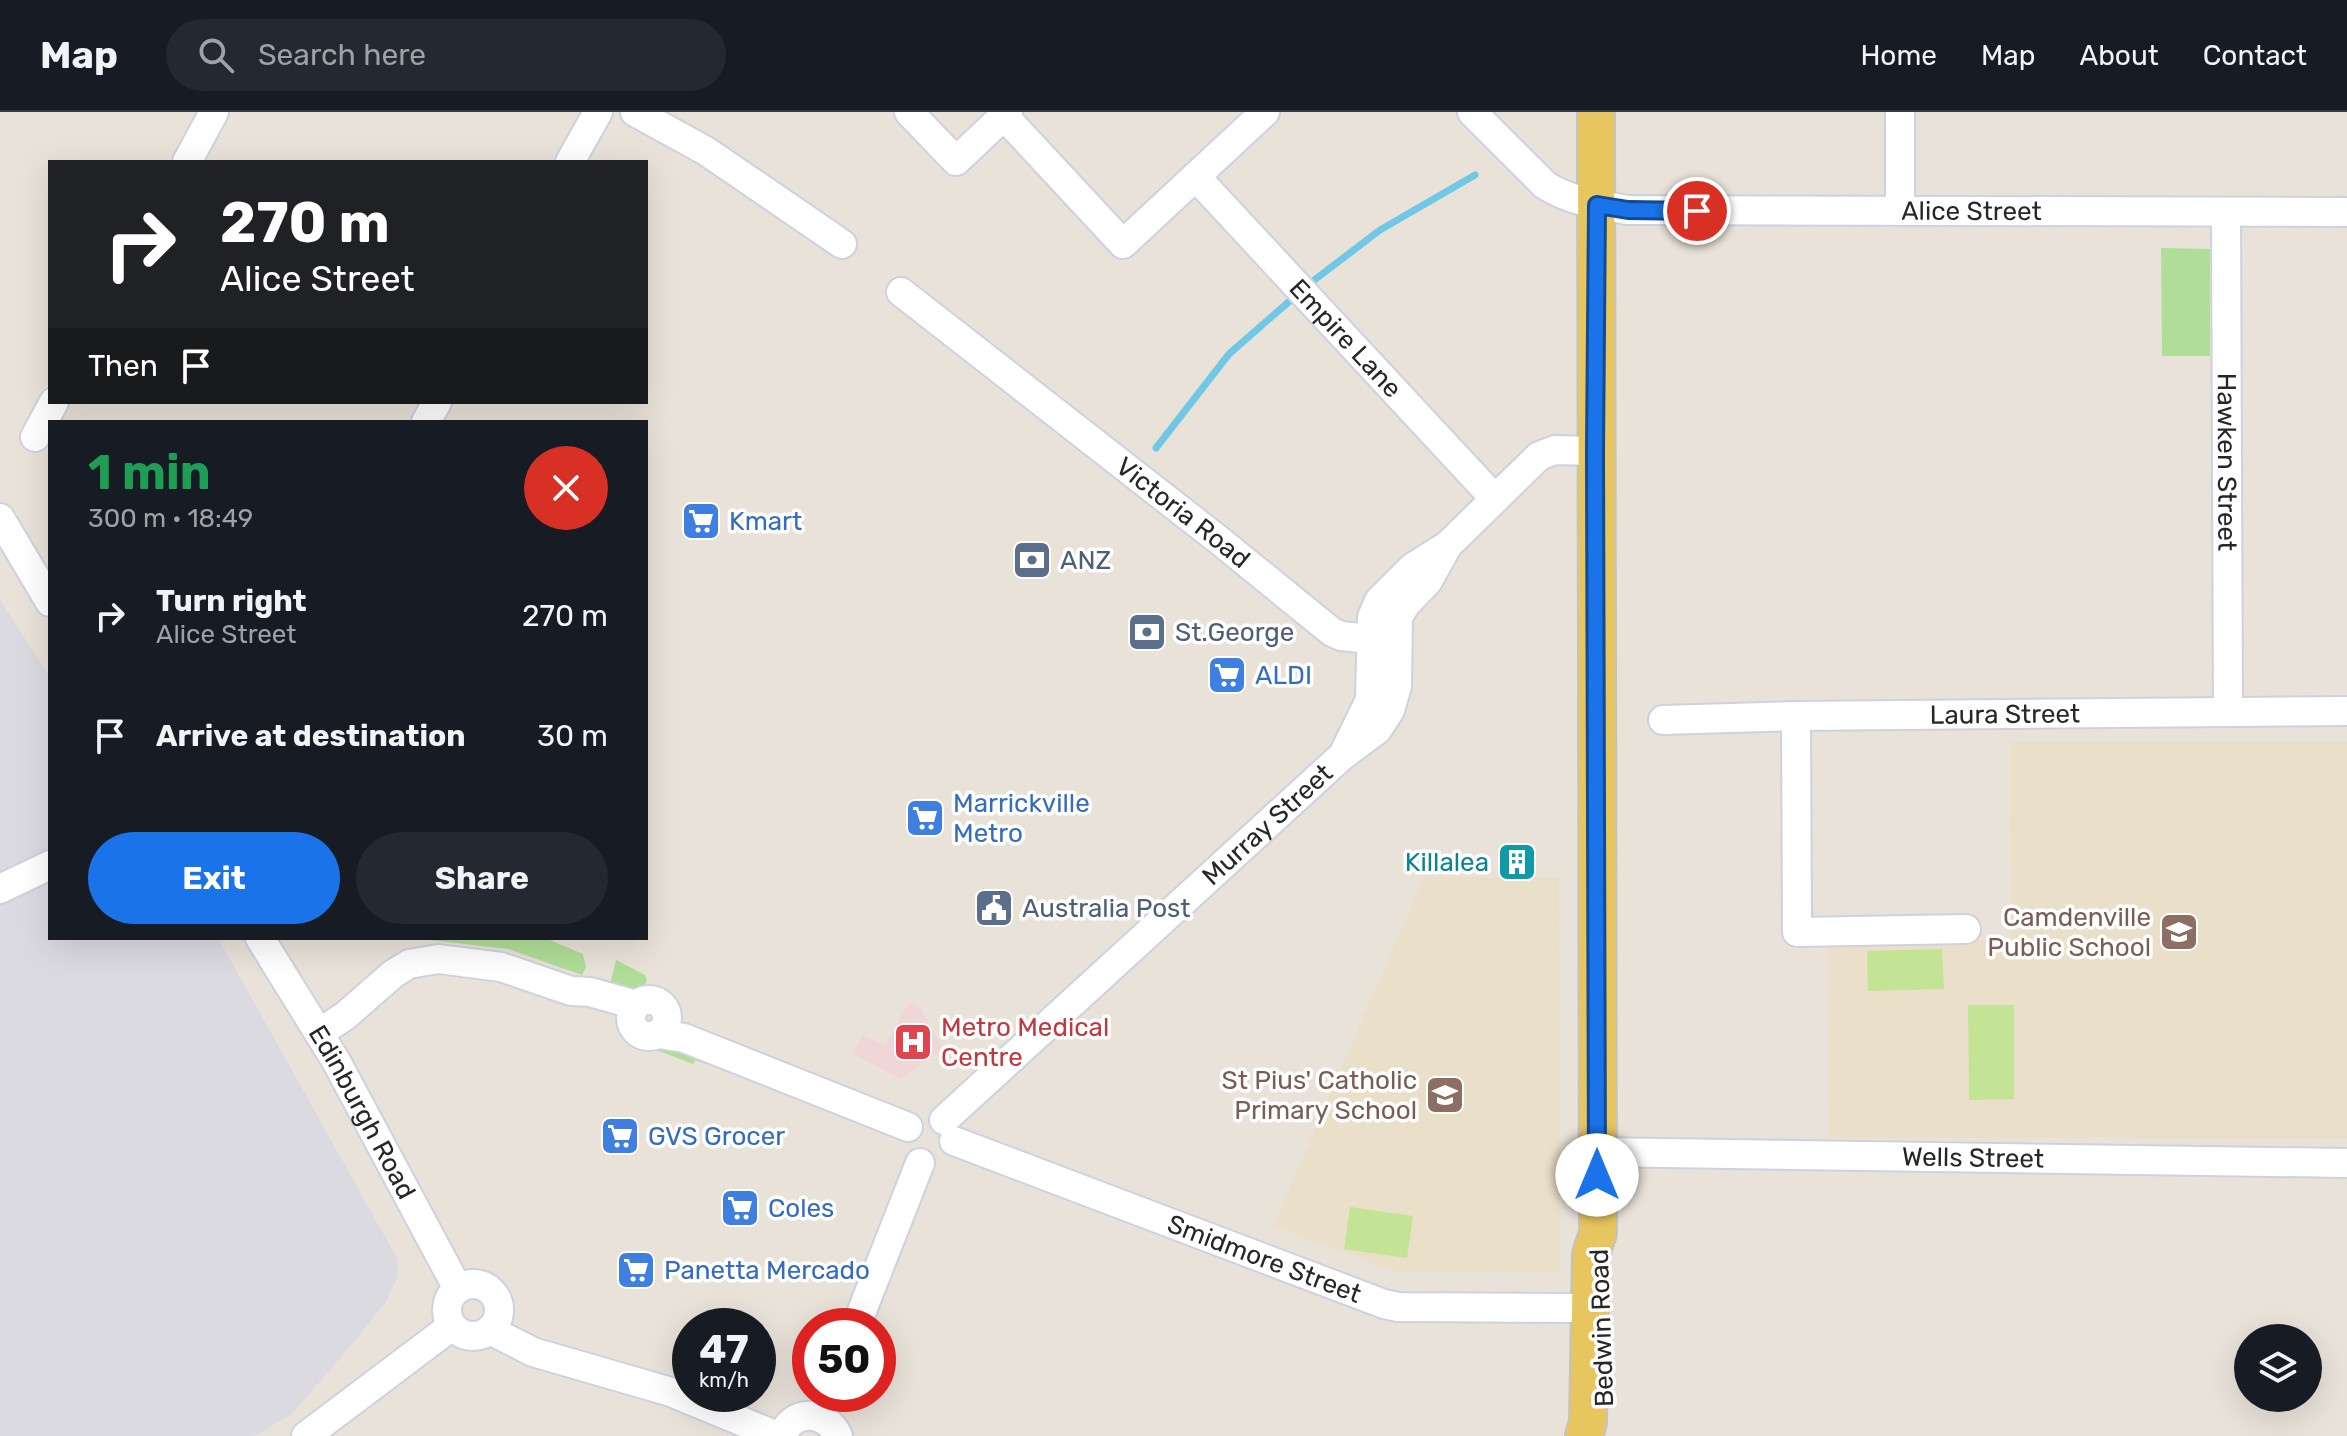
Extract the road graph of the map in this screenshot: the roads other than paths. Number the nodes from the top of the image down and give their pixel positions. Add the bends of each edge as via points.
1 (214, 112) edge
2 (598, 112) edge
3 (635, 112) edge
4 (909, 112) edge
5 (1265, 112) edge
6 (1472, 112) edge
7 (1596, 112) edge
8 (1900, 112) edge
9 (1006, 114) edge
10 (188, 160) edge
11 (571, 160) edge
12 (1196, 177) junction
13 (1597, 205) junction
14 (1900, 211) junction
15 (2226, 212) junction
16 (2347, 212) edge
17 (842, 244) dead end
18 (901, 292) dead end
19 (53, 404) edge
20 (35, 437) dead end
21 (1595, 451) junction
22 (1495, 499) junction
23 (2, 525) edge
24 (48, 599) edge
25 (1384, 640) junction
26 (2347, 711) edge
27 (2228, 712) junction
28 (1796, 716) junction
29 (1663, 720) dead end
30 (48, 866) edge
31 (0, 889) edge
32 (1966, 929) dead end
33 (261, 940) edge
34 (319, 1033) junction
35 (908, 1127) junction
36 (949, 1130) junction
37 (1597, 1152) junction
38 (920, 1163) junction
39 (2347, 1163) edge
40 (1598, 1233) junction
41 (458, 1289) junction
42 (863, 1308) edge
43 (1590, 1308) junction
44 (452, 1326) junction
45 (490, 1330) junction
46 (829, 1416) edge
47 (306, 1436) edge
48 (780, 1436) edge
49 (1584, 1436) edge
50 (1606, 1436) edge

1 - 10 street
2 - 11 street
3 - 17 street via 706,151
4 - 9 street via 956,161
5 - 12 street
6 - 13 street, Alice Street via 1545,185 1564,197
7 - 13 main road
8 - 14 street
9 - 12 street via 1123,244
12 - 22 street, Empire Lane
13 - 14 street, Alice Street via 1635,210
13 - 21 main road
14 - 15 street, Alice Street
15 - 16 street, Alice Street
15 - 27 street, Hawken Street
18 - 25 street, Victoria Road via 1332,632
19 - 20 street
21 - 22 street via 1546,452
21 - 37 main road
22 - 25 street via 1448,545
23 - 24 street
25 - 36 street, Murray Street via 1397,686 1377,730 1342,756
26 - 27 street, Laura Street
27 - 28 street, Laura Street
28 - 29 street, Laura Street
28 - 32 street via 1797,932
30 - 31 street
33 - 34 street, Edinburgh Road
34 - 35 street via 409,964 438,959 501,967 571,991 584,1006 684,1038
34 - 41 street, Edinburgh Road
35 - 36 street via 928,1115
35 - 38 street via 907,1151
36 - 38 street via 948,1155
36 - 43 street, Smidmore Street via 1384,1304
37 - 39 street, Wells Street
37 - 40 main road
38 - 42 street
40 - 43 main road, Bedwin Road via 1591,1254
40 - 50 main road, Bedwin Road via 1604,1254
41 - 44 street via 448,1303
41 - 45 street via 474,1285 490,1291 498,1307
43 - 49 main road, Bedwin Road
44 - 45 street via 466,1335
44 - 47 street
45 - 48 street via 533,1352 671,1392
46 - 48 street via 800,1416

